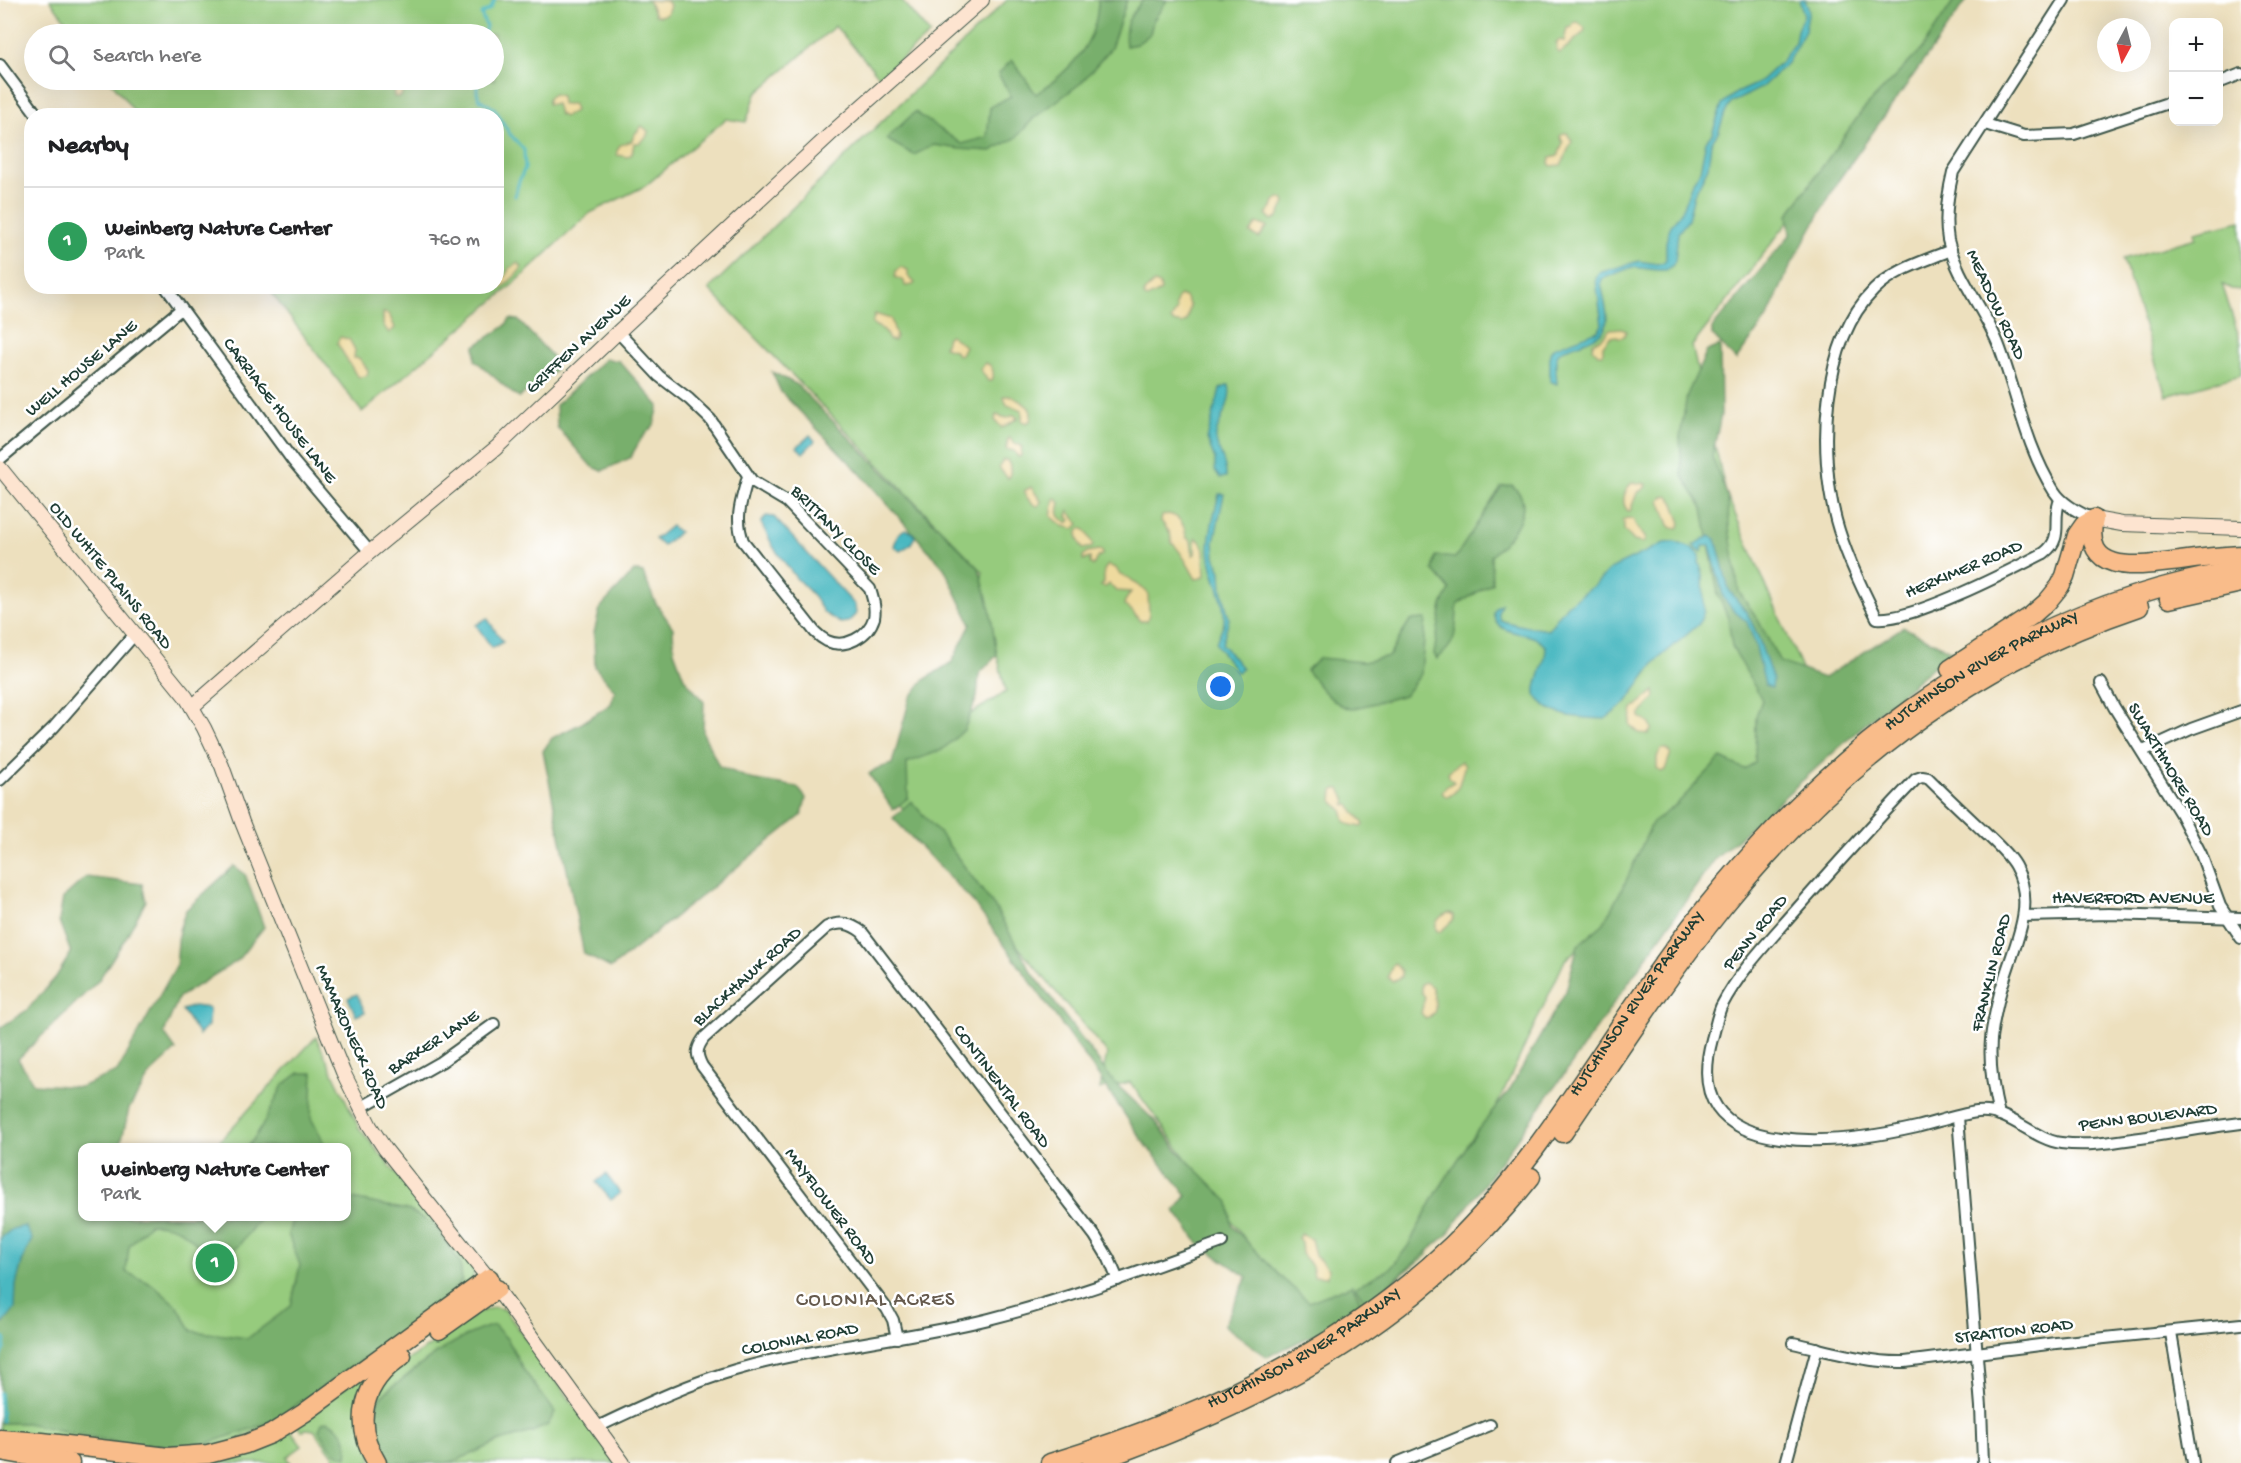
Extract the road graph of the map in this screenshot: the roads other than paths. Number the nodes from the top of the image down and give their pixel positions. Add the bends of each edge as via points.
1 (982, 0) edge
2 (2064, 0) edge
3 (0, 65) edge
4 (2241, 74) edge
5 (2223, 81) edge
6 (2169, 103) edge
7 (32, 108) edge
8 (1985, 124) junction
9 (1951, 250) junction
10 (171, 294) edge
11 (181, 309) junction
12 (618, 332) junction
13 (1, 465) edge
14 (748, 476) junction
15 (2060, 500) junction
16 (2094, 519) junction
17 (2241, 528) edge
18 (370, 552) junction
19 (2241, 555) edge
20 (2241, 570) edge
21 (2241, 583) edge
22 (135, 634) junction
23 (2101, 683) dead end
24 (192, 707) junction
25 (2241, 711) edge
26 (2143, 751) junction
27 (1916, 779) joint
28 (0, 780) edge
29 (1777, 826) junction
30 (2024, 916) junction
31 (2227, 916) junction
32 (2241, 918) edge
33 (846, 924) joint
34 (2241, 938) edge
35 (494, 1024) dead end
36 (728, 1101) joint
37 (360, 1108) junction
38 (2000, 1115) junction
39 (1958, 1117) junction
40 (2241, 1123) edge
41 (1221, 1242) dead end
42 (1118, 1280) junction
43 (493, 1284) junction
44 (2241, 1324) edge
45 (2170, 1333) junction
46 (897, 1338) junction
47 (1793, 1343) dead end
48 (1817, 1348) junction
49 (1976, 1353) junction
50 (1490, 1425) dead end
51 (597, 1427) junction
52 (0, 1439) edge
53 (0, 1451) edge
54 (1415, 1460) edge
55 (70, 1463) edge
56 (377, 1463) edge
57 (623, 1463) edge
58 (1050, 1463) edge
59 (1092, 1463) edge
60 (1397, 1463) edge
61 (1786, 1463) edge
62 (1983, 1463) edge
63 (2193, 1463) edge

1 - 12 street, GRIFFEN AVENUE
2 - 8 street, MEADOW ROAD
3 - 7 street
4 - 5 street
6 - 8 street via 2074,134 2024,136
8 - 9 street, MEADOW ROAD via 1951,179 1947,213
9 - 15 street, MEADOW ROAD via 1998,345 2038,460
9 - 15 street, HERKIMER ROAD via 1890,277 1854,313 1836,363 1827,406 1830,489 1836,518 1877,618 1899,616 1938,603 2044,553 2056,537
10 - 11 street, CARRIAGE HOUSE LANE
11 - 13 street, WELL HOUSE LANE
11 - 18 street, CARRIAGE HOUSE LANE via 292,461
12 - 14 street, BRITTANY CLOSE via 659,376 710,419
12 - 18 street, GRIFFEN AVENUE via 496,448
13 - 22 street, OLD WHITE PLAINS ROAD
14 - 14 street, BRITTANY CLOSE via 787,502 870,589 874,618 858,639 828,642 815,632 743,541 737,516
15 - 16 street
16 - 17 street via 2122,524
16 - 19 highway via 2095,549 2123,565
16 - 29 highway via 2077,535 2065,576 2047,602 1914,695 1831,769
18 - 24 street, GRIFFEN AVENUE
20 - 29 highway, HUTCHINSON RIVER PARKWAY via 2175,584 2104,606 1999,653 1897,719 1844,762
21 - 59 highway, HUTCHINSON RIVER PARKWAY via 2168,599 2071,632 2003,665 1910,725 1824,798 1746,879 1677,967 1537,1169 1490,1225 1435,1278 1375,1325 1279,1383 1210,1418
22 - 24 street, OLD WHITE PLAINS ROAD
22 - 28 street via 54,727
23 - 26 street, SWARTHMORE ROAD
24 - 37 street, MAMARONECK ROAD via 222,766 322,1022
25 - 26 street
26 - 31 street, SWARTHMORE ROAD via 2196,844
27 - 30 street, FRANKLIN ROAD via 1928,778 2015,865 2025,897
27 - 39 street, PENN ROAD via 1873,822 1744,969 1720,1009 1709,1048 1706,1081 1709,1096 1727,1118 1742,1128 1780,1138 1855,1138
29 - 58 highway, HUTCHINSON RIVER PARKWAY via 1671,952 1531,1157 1482,1215 1429,1266 1370,1313 1276,1371 1178,1417
30 - 31 street, HAVERFORD AVENUE
30 - 38 street, FRANKLIN ROAD via 1993,1028 1992,1089
31 - 32 street, HAVERFORD AVENUE
31 - 34 street, SWARTHMORE ROAD
33 - 36 street, BLACKHAWK ROAD via 827,927 698,1046 696,1056
33 - 42 street, CONTINENTAL ROAD via 862,932 1095,1236
35 - 37 street, BARKER LANE via 441,1062
36 - 46 street, MAYFLOWER ROAD via 886,1309
37 - 43 street, MAMARONECK ROAD via 385,1149
38 - 39 street, PENN BOULEVARD via 1979,1112
38 - 40 street, PENN BOULEVARD via 2058,1143 2090,1145
39 - 49 street
41 - 42 street, COLONIAL ROAD
42 - 46 street, COLONIAL ROAD via 990,1319
43 - 51 street, MAMARONECK ROAD
43 - 52 highway via 304,1413 246,1444 208,1454 168,1457
43 - 56 highway via 376,1379 366,1400 364,1424 366,1440
44 - 45 street, STRATTON ROAD
45 - 49 street, STRATTON ROAD
45 - 63 street
46 - 51 street, COLONIAL ROAD via 736,1370 684,1388
47 - 48 street, STRATTON ROAD
48 - 49 street, STRATTON ROAD via 1887,1362
48 - 61 street
49 - 62 street
50 - 54 street
51 - 57 street, MAMARONECK ROAD
53 - 55 highway
54 - 60 street

